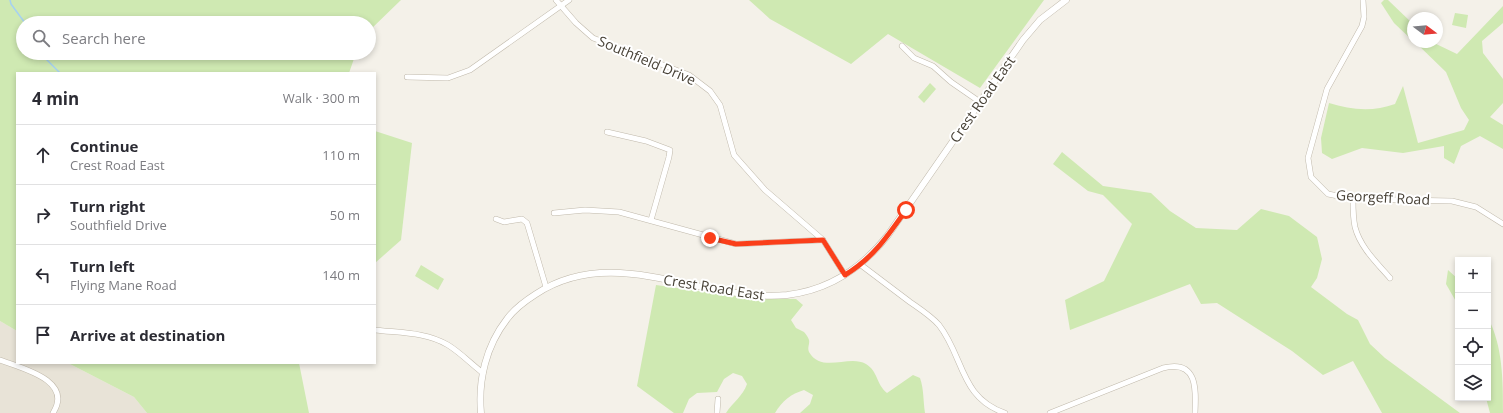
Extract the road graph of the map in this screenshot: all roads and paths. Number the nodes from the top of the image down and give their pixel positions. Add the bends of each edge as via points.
1 (556, 0) edge
2 (569, 0) edge
3 (1066, 0) edge
4 (1363, 0) edge
5 (561, 5) junction
6 (902, 46) dead end
7 (406, 77) dead end
8 (980, 102) junction
9 (607, 132) dead end
10 (1352, 199) junction
11 (554, 213) dead end
12 (496, 219) dead end
13 (651, 220) junction
14 (1503, 224) edge
15 (823, 240) junction
16 (861, 265) junction
17 (845, 275) junction
18 (1390, 278) dead end
19 (546, 287) junction
20 (376, 330) edge
21 (0, 360) edge
22 (483, 373) junction
23 (718, 399) dead end
24 (53, 413) edge
25 (481, 413) edge
26 (717, 413) edge
27 (1005, 413) edge
28 (1050, 413) edge
29 (1195, 413) edge

1 - 5 street, Southfield Drive
2 - 5 street
3 - 8 street, Crest Road East via 1040,20 1022,40
4 - 10 street, Georgeff Road via 1362,26 1327,89 1308,158 1311,177 1319,186 1328,194
5 - 7 street via 470,70 448,78
5 - 15 street, Southfield Drive via 585,32 594,38 704,84 720,105 734,155 770,194
6 - 8 street via 914,58 933,66
8 - 16 street, Crest Road East via 888,235
9 - 13 street via 646,141 670,150
10 - 14 street, Georgeff Road via 1452,201 1476,207
10 - 18 street via 1355,227 1362,243
11 - 13 street via 602,210
12 - 19 street via 504,222 522,219 527,223
13 - 15 street via 736,244
15 - 17 street, Southfield Drive
16 - 17 street, Crest Road East
16 - 27 street via 932,318 944,333 963,376 973,390 983,402
17 - 19 street, Crest Road East via 818,288 769,296 714,289 621,271 581,274
19 - 22 street, Crest Road East via 522,304 502,326 489,350
20 - 22 street via 436,340 449,346
21 - 24 street via 46,378 57,395
22 - 25 street, Crest Road East via 480,381
23 - 26 street
28 - 29 street via 1163,368 1174,366 1186,371 1194,380

